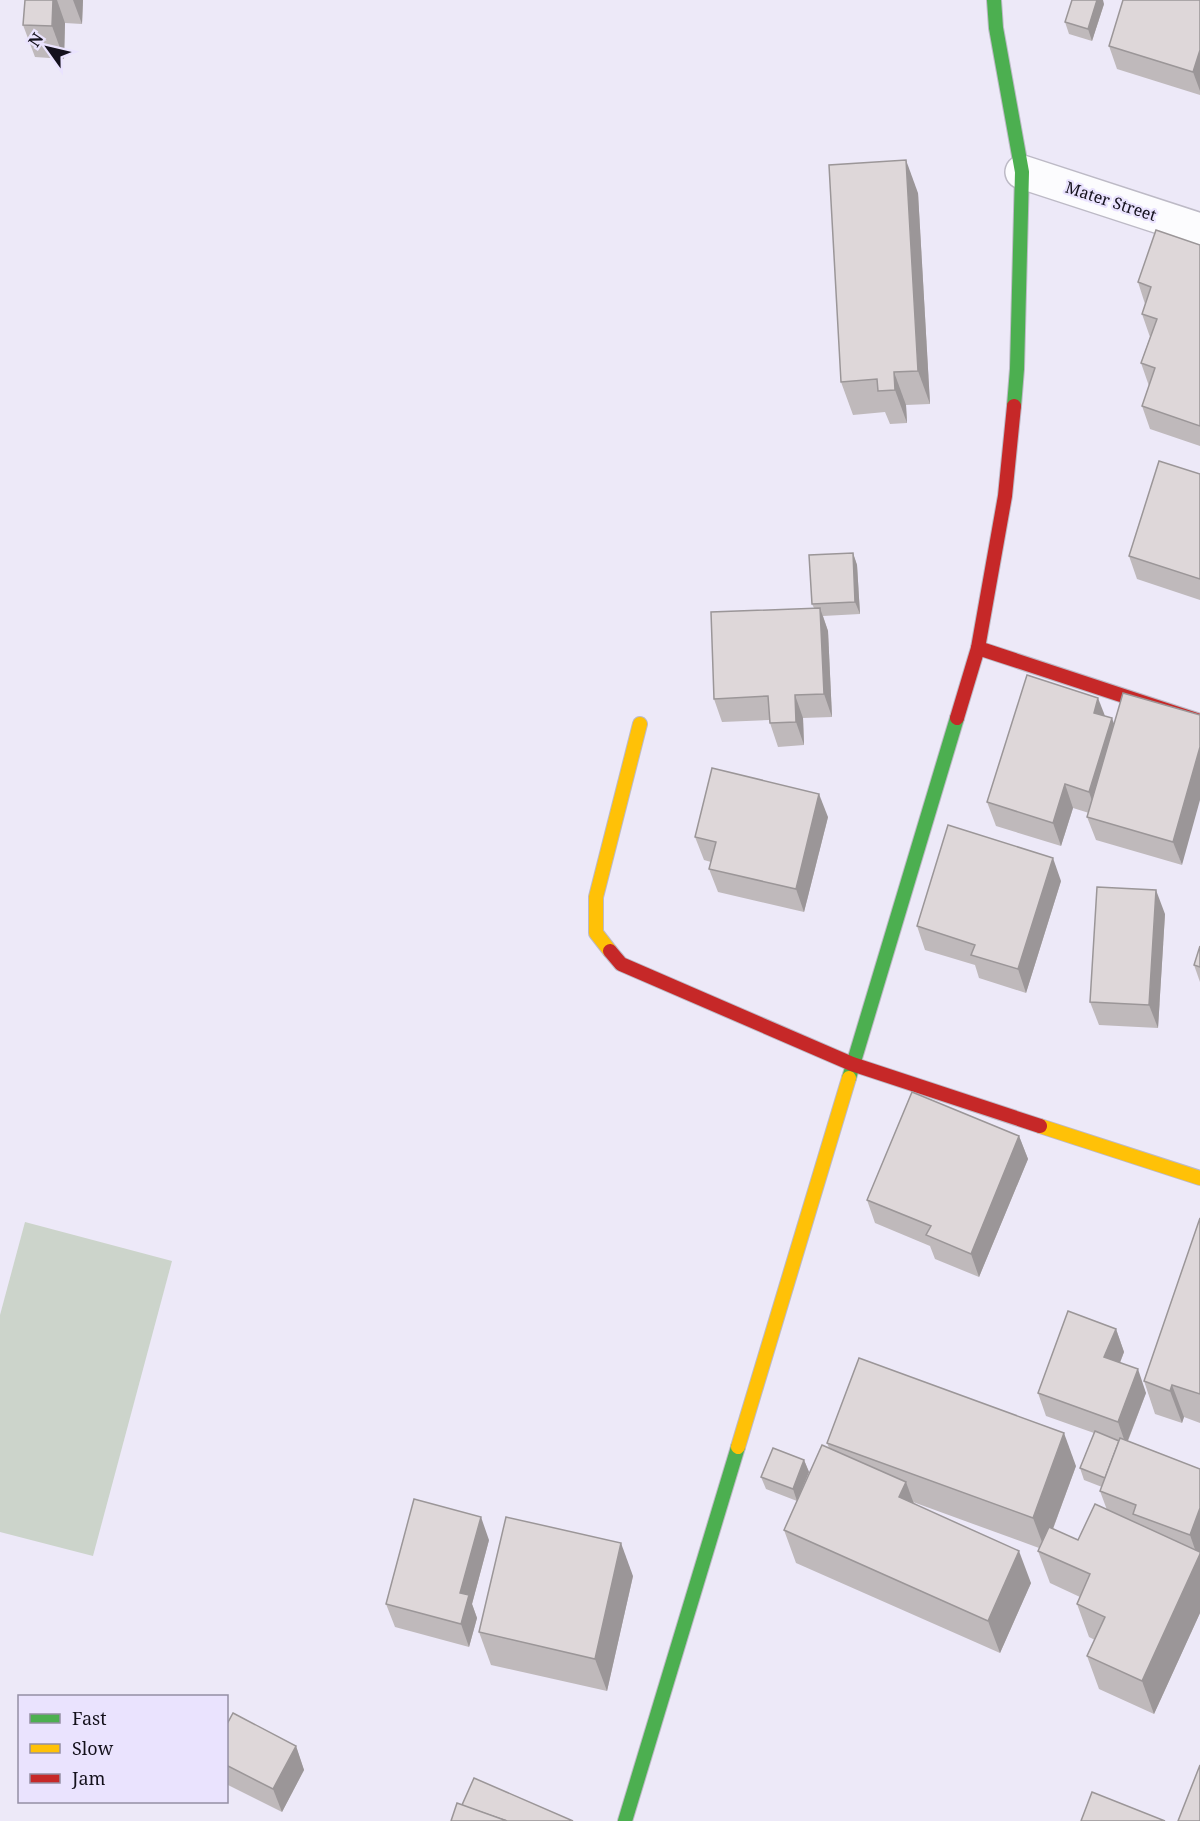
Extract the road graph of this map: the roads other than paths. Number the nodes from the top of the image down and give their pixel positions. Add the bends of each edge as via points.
1 (994, 0) edge
2 (1022, 172) junction
3 (1200, 230) edge
4 (978, 648) junction
5 (1200, 721) edge
6 (640, 724) dead end
7 (852, 1064) junction
8 (1200, 1178) edge
9 (625, 1821) edge

1 - 2 main road
2 - 3 street, Mater Street
2 - 4 main road via 1017,369 1008,473
4 - 5 main road
4 - 7 main road
6 - 7 main road via 596,897 596,933 621,964
7 - 8 main road
7 - 9 main road

